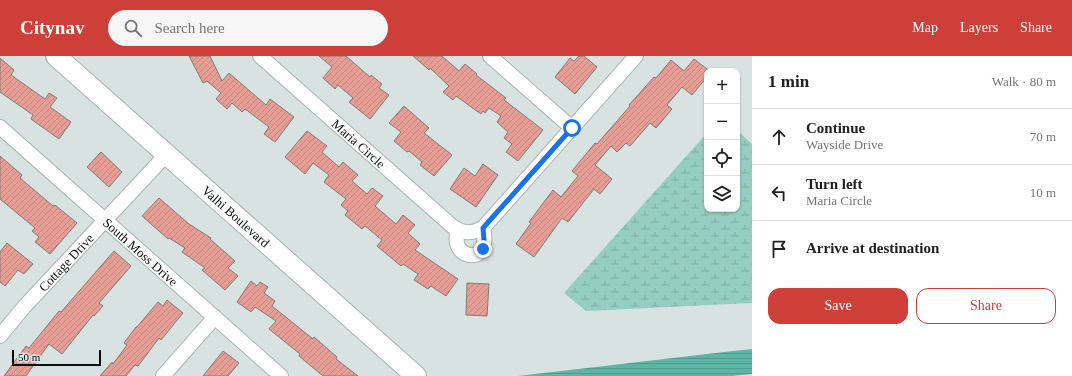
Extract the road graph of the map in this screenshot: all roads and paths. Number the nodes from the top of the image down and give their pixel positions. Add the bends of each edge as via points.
1 (260, 56) edge
2 (490, 56) edge
3 (636, 56) edge
4 (60, 57) edge
5 (0, 127) edge
6 (572, 128) junction
7 (166, 155) junction
8 (105, 219) junction
9 (483, 228) junction
10 (458, 230) junction
11 (215, 317) junction
12 (0, 336) edge
13 (163, 376) edge
14 (281, 376) edge
15 (416, 376) edge

1 - 10 street, Maria Circle
2 - 6 street
3 - 6 street
4 - 7 street, Valhi Boulevard
5 - 8 street, South Moss Drive
6 - 9 street
7 - 8 street, Cottage Drive
7 - 15 street, Valhi Boulevard
8 - 11 street, South Moss Drive
8 - 12 street, Cottage Drive
9 - 10 street via 468,233
9 - 10 street via 483,249 479,254 472,256 464,254 458,248
11 - 13 street
11 - 14 street, South Moss Drive

